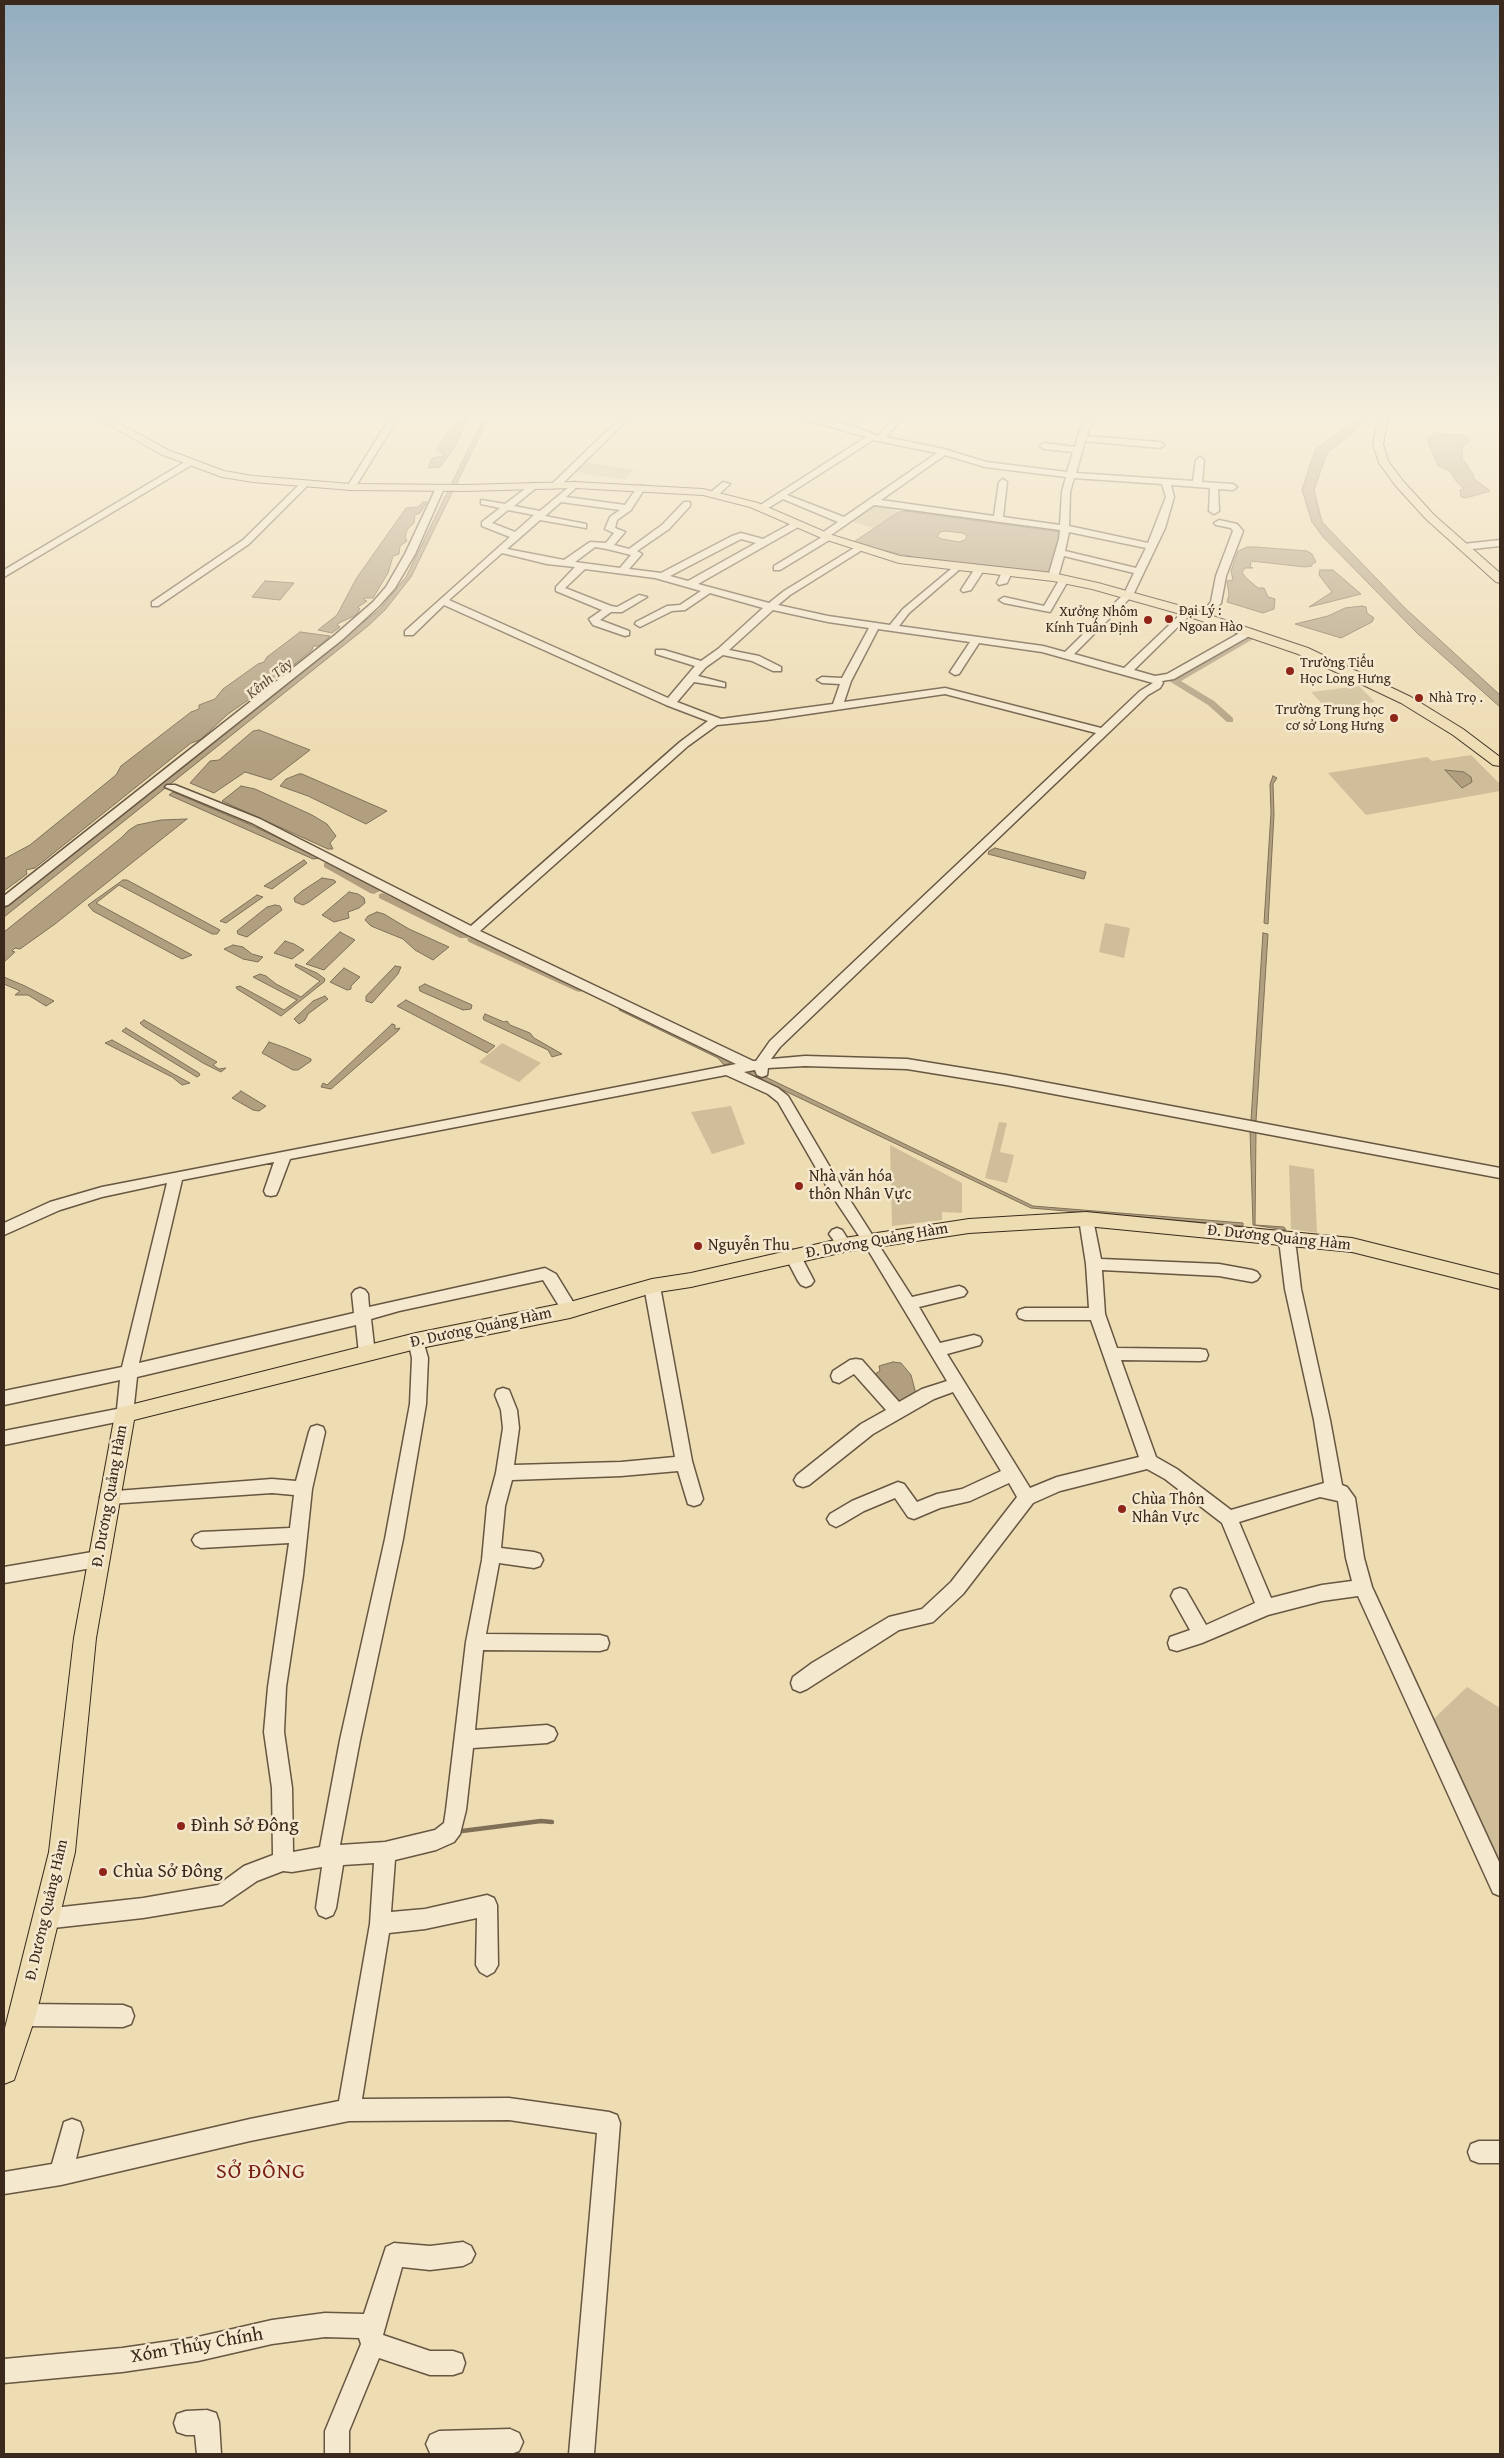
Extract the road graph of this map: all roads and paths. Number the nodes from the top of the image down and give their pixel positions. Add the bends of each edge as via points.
1 (81, 528) edge
2 (261, 528) edge
3 (422, 528) edge
4 (488, 528) edge
5 (525, 528) edge
6 (610, 528) edge
7 (665, 528) edge
8 (790, 528) edge
9 (806, 528) edge
10 (837, 528) edge
11 (1066, 528) joint
12 (1160, 528) edge
13 (1235, 528) edge
14 (1441, 528) edge
15 (516, 536) junction
16 (826, 536) junction
17 (763, 542) junction
18 (1500, 543) edge
19 (608, 546) junction
20 (1150, 546) junction
21 (1462, 547) junction
22 (859, 548) junction
23 (500, 550) junction
24 (630, 552) junction
25 (1060, 552) junction
26 (567, 563) junction
27 (583, 565) junction
28 (957, 567) junction
29 (777, 568) dead end
30 (622, 570) junction
31 (978, 570) junction
32 (1140, 572) junction
33 (4, 574) edge
34 (1498, 575) edge
35 (661, 577) junction
36 (1058, 578) junction
37 (690, 584) junction
38 (709, 590) junction
39 (966, 590) dead end
40 (1128, 595) junction
41 (642, 598) dead end
42 (1004, 600) dead end
43 (444, 601) junction
44 (155, 604) dead end
45 (770, 607) junction
46 (609, 609) junction
47 (1188, 612) junction
48 (1203, 617) junction
49 (640, 624) dead end
50 (875, 626) junction
51 (892, 628) junction
52 (1249, 632) junction
53 (409, 633) dead end
54 (625, 633) dead end
55 (977, 639) junction
56 (722, 650) junction
57 (660, 652) dead end
58 (1067, 655) junction
59 (702, 665) junction
60 (776, 669) dead end
61 (1128, 670) junction
62 (955, 672) dead end
63 (692, 678) junction
64 (1155, 679) junction
65 (822, 680) dead end
66 (845, 682) junction
67 (721, 685) dead end
68 (670, 703) junction
69 (838, 704) junction
70 (715, 721) junction
71 (1104, 732) junction
72 (1499, 765) edge
73 (171, 787) dead end
74 (4, 902) edge
75 (472, 932) junction
76 (758, 1068) junction
77 (728, 1070) junction
78 (284, 1155) junction
79 (1500, 1173) edge
80 (176, 1176) junction
81 (271, 1191) dead end
82 (1086, 1219) junction
83 (4, 1229) edge
84 (1284, 1238) junction
85 (870, 1241) junction
86 (788, 1253) junction
87 (1094, 1264) junction
88 (1252, 1276) dead end
89 (806, 1281) dead end
90 (1500, 1282) edge
91 (652, 1286) junction
92 (959, 1292) dead end
93 (360, 1294) dead end
94 (908, 1304) junction
95 (570, 1310) junction
96 (1025, 1314) dead end
97 (1097, 1314) junction
98 (363, 1317) junction
99 (416, 1341) junction
100 (974, 1341) dead end
101 (936, 1350) junction
102 (366, 1354) junction
103 (1111, 1354) junction
104 (1200, 1355) dead end
105 (129, 1372) junction
106 (839, 1376) dead end
107 (956, 1384) junction
108 (503, 1395) dead end
109 (4, 1398) edge
110 (897, 1411) junction
111 (125, 1414) junction
112 (317, 1432) dead end
113 (4, 1438) edge
114 (684, 1461) junction
115 (1149, 1462) junction
116 (505, 1472) junction
117 (1013, 1473) junction
118 (803, 1480) dead end
119 (303, 1489) junction
120 (1334, 1491) junction
121 (109, 1497) junction
122 (1028, 1498) junction
123 (694, 1499) dead end
124 (1229, 1518) junction
125 (836, 1519) dead end
126 (297, 1535) junction
127 (201, 1540) dead end
128 (491, 1554) junction
129 (98, 1559) junction
130 (534, 1560) dead end
131 (4, 1575) edge
132 (1362, 1587) junction
133 (1180, 1596) dead end
134 (1266, 1607) junction
135 (1202, 1635) junction
136 (475, 1642) junction
137 (600, 1643) dead end
138 (1177, 1643) dead end
139 (800, 1683) dead end
140 (547, 1734) dead end
141 (463, 1740) junction
142 (385, 1852) junction
143 (334, 1856) junction
144 (283, 1860) junction
145 (1500, 1886) edge
146 (326, 1908) dead end
147 (44, 1918) junction
148 (380, 1924) junction
149 (487, 1965) dead end
150 (23, 2015) junction
151 (123, 2016) dead end
152 (4, 2070) edge
153 (349, 2110) junction
154 (72, 2130) dead end
155 (61, 2174) junction
156 (4, 2183) edge
157 (463, 2254) dead end
158 (373, 2335) junction
159 (453, 2363) dead end
160 (4, 2370) edge
161 (186, 2422) dead end
162 (510, 2442) dead end
163 (438, 2443) edge
164 (209, 2454) edge
165 (337, 2454) edge
166 (581, 2454) edge

1 - 33 street
2 - 44 street via 246,542
3 - 74 street via 390,588 376,604 339,637
4 - 15 street
5 - 15 street
6 - 19 street via 620,532
7 - 24 street
8 - 17 street
9 - 16 main road
10 - 16 street
11 - 20 street
11 - 25 street
12 - 20 street
13 - 48 street via 1238,531 1221,576 1216,603
14 - 21 main road
15 - 23 street
16 - 22 main road
16 - 29 street
17 - 35 street via 741,536 734,538
17 - 37 street
18 - 21 street
19 - 24 street
19 - 26 street via 593,544
20 - 32 street
21 - 34 main road
22 - 28 main road via 899,559
22 - 45 street
23 - 26 street
23 - 43 street
24 - 30 street via 637,554
25 - 32 street
25 - 36 street
26 - 27 street
27 - 30 street
27 - 46 street via 558,589
28 - 31 main road
28 - 51 street via 906,611
30 - 35 street
31 - 36 main road via 1004,578
31 - 39 street
32 - 40 street
35 - 37 street
36 - 40 main road
36 - 42 street via 1047,610
37 - 38 street
38 - 45 street
38 - 49 street via 679,610 670,608
40 - 47 main road
40 - 58 street
41 - 46 street via 619,610
43 - 53 street
43 - 68 street
45 - 50 street
45 - 56 street
46 - 54 street via 594,619
47 - 48 main road
47 - 61 street
48 - 52 main road
50 - 51 street
50 - 66 street
51 - 55 street
52 - 64 street via 1170,677
52 - 72 main road via 1303,651 1392,693 1458,732
55 - 58 street
55 - 62 street
56 - 59 street
56 - 60 street via 755,658
57 - 59 street
58 - 61 street
59 - 63 street
61 - 64 street
63 - 67 street
63 - 68 street
64 - 71 street via 1156,686 1144,693
65 - 66 street
66 - 69 street
68 - 70 street
69 - 70 street via 767,717
69 - 71 street via 945,691
70 - 75 street via 684,744
71 - 76 street via 775,1044
73 - 75 street via 256,821
75 - 76 street
76 - 77 street
76 - 79 street via 845,1061 907,1064
77 - 78 street
77 - 85 street via 774,1091 784,1099 836,1190
78 - 80 street
78 - 81 street
80 - 83 street via 55,1206
80 - 105 street
82 - 84 main road, Đ. Dương Quảng Hàm
82 - 85 main road, Đ. Dương Quảng Hàm via 969,1226
82 - 87 street
84 - 90 main road, Đ. Dương Quảng Hàm via 1352,1245
84 - 120 street
85 - 86 main road, Đ. Dương Quảng Hàm via 841,1240
85 - 94 street
86 - 89 street
86 - 91 main road, Đ. Dương Quảng Hàm via 691,1280
87 - 88 street via 1219,1270
87 - 97 street
91 - 95 main road, Đ. Dương Quảng Hàm
91 - 114 street
92 - 94 street
93 - 98 street
94 - 101 street
95 - 98 street via 546,1274 399,1305
95 - 99 main road, Đ. Dương Quảng Hàm
96 - 97 street
97 - 103 street
98 - 102 street
98 - 105 street
99 - 102 main road, Đ. Dương Quảng Hàm
99 - 143 street via 420,1358 418,1404 394,1539 330,1846
100 - 101 street
101 - 107 street
102 - 111 main road, Đ. Dương Quảng Hàm
103 - 104 street
103 - 115 street
105 - 109 street
105 - 111 street
106 - 110 street via 856,1364
107 - 110 street via 928,1394
107 - 117 street
108 - 116 street via 511,1428
110 - 118 street via 867,1429
111 - 113 street
111 - 121 main road, Đ. Dương Quảng Hàm
112 - 119 street
114 - 116 street via 621,1469
114 - 123 street
115 - 122 street via 1057,1484
115 - 124 street via 1171,1474
116 - 128 street via 496,1506
117 - 122 street
117 - 125 street via 964,1496 937,1501 914,1512 898,1489
119 - 121 street via 272,1486
119 - 126 street
120 - 124 street via 1320,1490
120 - 132 street via 1341,1492 1346,1498
121 - 129 main road, Đ. Dương Quảng Hàm
122 - 139 street via 957,1588 926,1616 895,1623
124 - 134 street
126 - 127 street
126 - 144 street via 274,1732 282,1788
128 - 130 street
128 - 136 street
129 - 131 street
129 - 147 main road, Đ. Dương Quảng Hàm via 84,1647 62,1852
132 - 134 street
132 - 145 street
133 - 135 street
134 - 135 street
135 - 138 street
136 - 137 street
136 - 141 street
140 - 141 street
141 - 142 street via 453,1827 447,1835 436,1840
142 - 143 street
142 - 148 street
143 - 144 street via 292,1862
143 - 146 street
144 - 147 street via 251,1872 222,1895 143,1908
147 - 150 main road, Đ. Dương Quảng Hàm
148 - 149 street via 425,1919 487,1905
148 - 153 street
150 - 151 street
150 - 152 main road, Đ. Dương Quảng Hàm
153 - 155 street
153 - 166 street via 509,2109 609,2123
154 - 155 street
155 - 156 street
157 - 158 street via 430,2258 394,2255
158 - 159 street, Xóm Thủy Chính via 430,2363
158 - 160 street, Xóm Thủy Chính via 325,2325 122,2360
158 - 165 street via 337,2431
161 - 164 street via 207,2422
162 - 163 street

